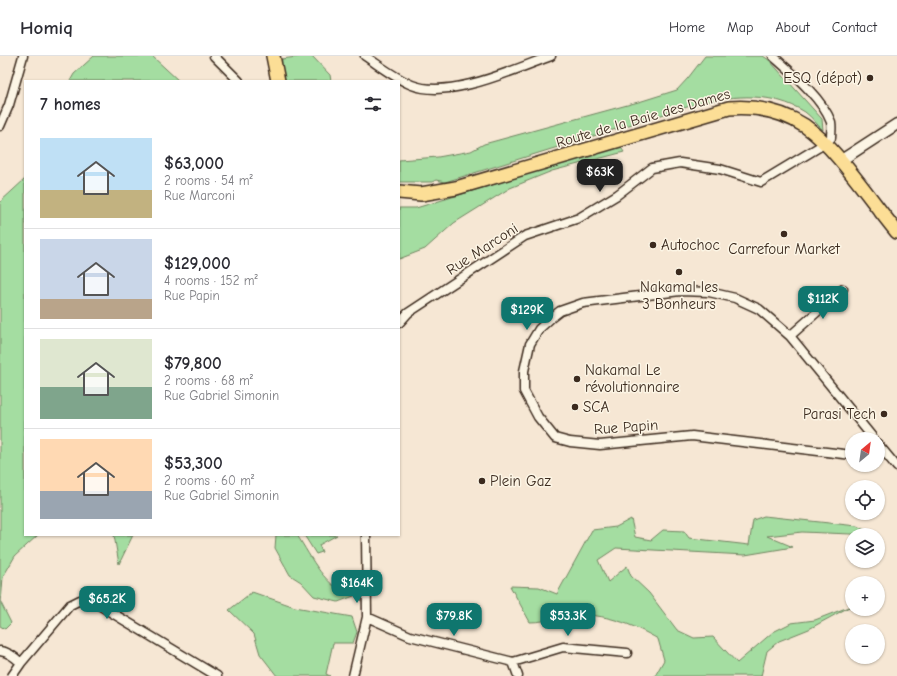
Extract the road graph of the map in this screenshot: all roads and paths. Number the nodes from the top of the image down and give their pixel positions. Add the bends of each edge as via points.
1 (23, 56) edge
2 (214, 56) edge
3 (273, 56) edge
4 (365, 56) edge
5 (551, 56) edge
6 (773, 56) edge
7 (238, 80) edge
8 (278, 80) edge
9 (897, 124) edge
10 (0, 126) edge
11 (824, 144) junction
12 (840, 161) junction
13 (400, 192) edge
14 (897, 232) edge
15 (843, 290) dead end
16 (400, 322) edge
17 (790, 336) junction
18 (868, 432) edge
19 (885, 452) edge
20 (845, 454) edge
21 (888, 456) joint
22 (897, 467) edge
23 (366, 536) edge
24 (367, 617) junction
25 (0, 651) edge
26 (627, 653) dead end
27 (513, 662) junction
28 (21, 663) junction
29 (12, 676) edge
30 (217, 676) edge
31 (353, 676) edge
32 (518, 676) edge

1 - 10 street
2 - 7 street
3 - 8 main road
4 - 5 street via 413,85 442,89 468,85
6 - 11 street via 810,92 827,115 831,124 831,138
9 - 12 street
11 - 12 main road, Route de la Baie des Dames
11 - 13 main road, Route de la Baie des Dames via 805,127 791,119 746,106 729,108 456,188 421,194
11 - 16 street, Rue Marconi via 762,182 720,169 680,163 652,168 579,218 525,236 408,313
12 - 14 main road, Route de la Baie des Dames
15 - 17 street
17 - 18 street, Rue Papin
17 - 20 street, Rue Papin via 759,309 735,298 709,292 680,291 584,303 560,311 539,330 530,344 526,357 524,391 538,417 555,438 570,442 600,445 692,436
19 - 21 street
21 - 22 street
23 - 24 street
24 - 27 street via 410,636
24 - 31 street
25 - 28 street via 15,657
26 - 27 street via 563,647
27 - 32 street
28 - 29 street
28 - 30 street via 70,605 89,599

